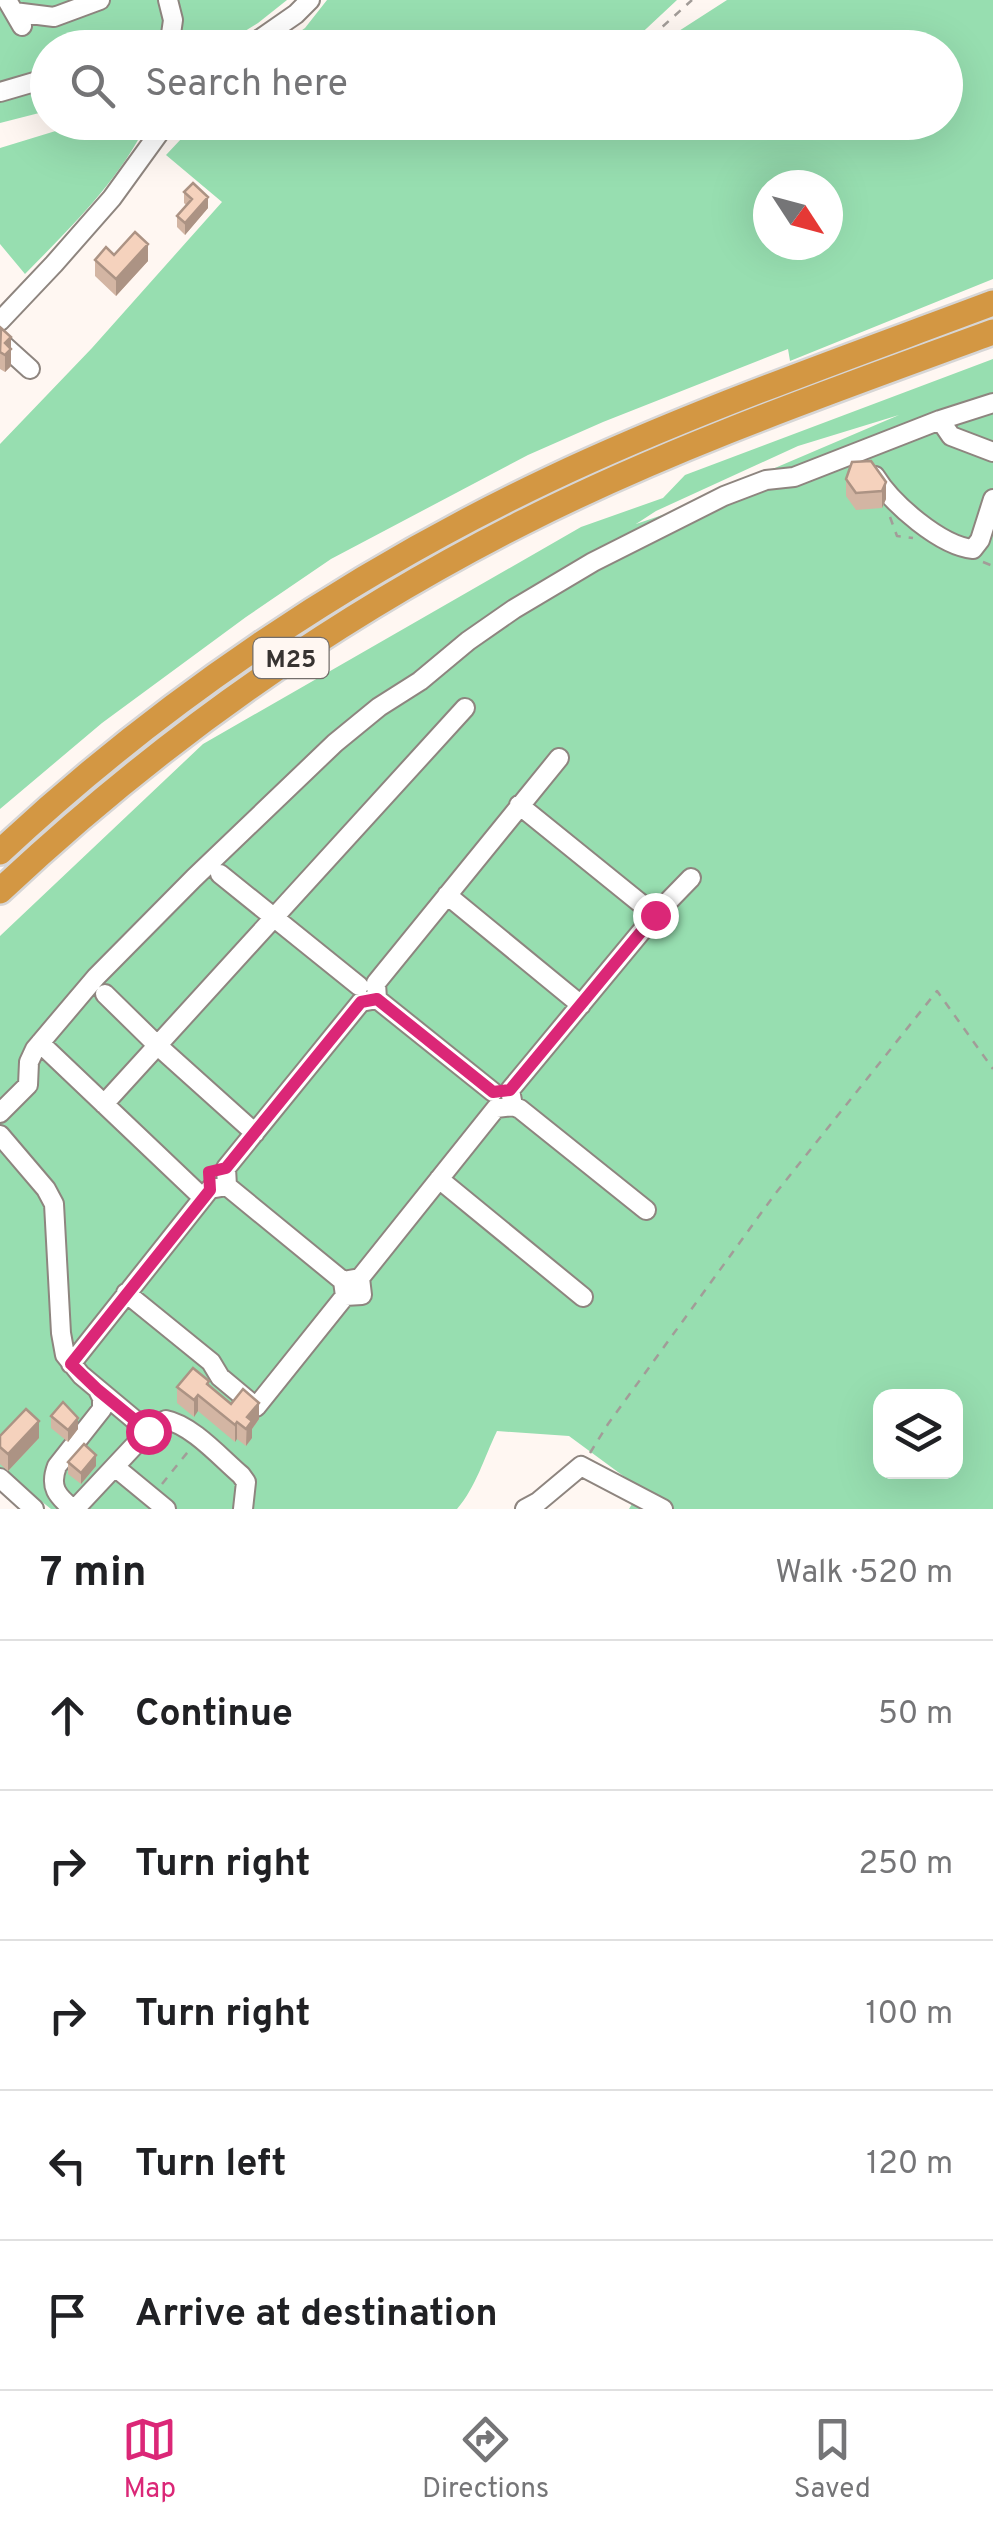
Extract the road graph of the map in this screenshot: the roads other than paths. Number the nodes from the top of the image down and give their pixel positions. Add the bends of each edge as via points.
1 (100, 0) edge
2 (168, 0) edge
3 (310, 0) edge
4 (14, 13) edge
5 (172, 30) edge
6 (273, 30) edge
7 (30, 83) edge
8 (0, 92) edge
9 (154, 140) edge
10 (993, 302) edge
11 (0, 321) edge
12 (993, 332) edge
13 (0, 342) edge
14 (30, 369) dead end
15 (993, 404) edge
16 (940, 420) junction
17 (993, 452) edge
18 (867, 453) junction
19 (993, 499) edge
20 (465, 708) dead end
21 (559, 758) dead end
22 (518, 805) junction
23 (0, 852) edge
24 (220, 874) dead end
25 (690, 878) dead end
26 (0, 891) edge
27 (447, 894) junction
28 (655, 915) junction
29 (275, 918) junction
30 (368, 993) junction
31 (105, 994) dead end
32 (580, 1005) junction
33 (40, 1042) junction
34 (157, 1046) junction
35 (503, 1099) junction
36 (104, 1104) junction
37 (0, 1112) edge
38 (254, 1133) junction
39 (0, 1135) edge
40 (439, 1179) junction
41 (217, 1185) junction
42 (646, 1210) dead end
43 (349, 1285) junction
44 (126, 1293) junction
45 (584, 1297) dead end
46 (71, 1364) junction
47 (98, 1390) junction
48 (148, 1431) junction
49 (114, 1467) junction
50 (0, 1478) edge
51 (158, 1503) edge
52 (34, 1509) edge
53 (74, 1509) edge
54 (243, 1509) edge
55 (525, 1509) edge
56 (663, 1509) edge

1 - 4 street via 54,17
2 - 5 street
3 - 6 street
7 - 8 street
9 - 11 street via 112,198
10 - 23 highway, M25 via 658,431 430,542 202,687
12 - 26 highway, M25 via 663,458 436,570 306,649 181,737
13 - 14 street
15 - 16 street
16 - 17 street via 951,436
16 - 18 street
18 - 19 street via 898,506 957,546 974,548
18 - 33 street via 724,496 593,562 468,641 336,743 110,963
20 - 29 street
21 - 22 street
22 - 27 street
22 - 28 street
24 - 29 street
25 - 28 street
27 - 30 street
27 - 32 street
28 - 32 street
29 - 30 street
29 - 34 street
30 - 35 street
30 - 38 street
31 - 34 street
32 - 35 street
33 - 36 street
33 - 37 street via 30,1056 28,1085
34 - 36 street
34 - 38 street
35 - 40 street
35 - 42 street
36 - 41 street
38 - 41 street
39 - 46 street via 54,1204 61,1333
40 - 43 street
40 - 45 street
41 - 43 street
41 - 44 street
43 - 44 street via 256,1407
44 - 46 street
46 - 47 street
47 - 48 street
47 - 53 street via 102,1409 54,1475 56,1494
48 - 49 street
48 - 54 street via 166,1420 198,1439 246,1482
49 - 51 street
49 - 53 street
50 - 52 street
55 - 56 street via 582,1466

